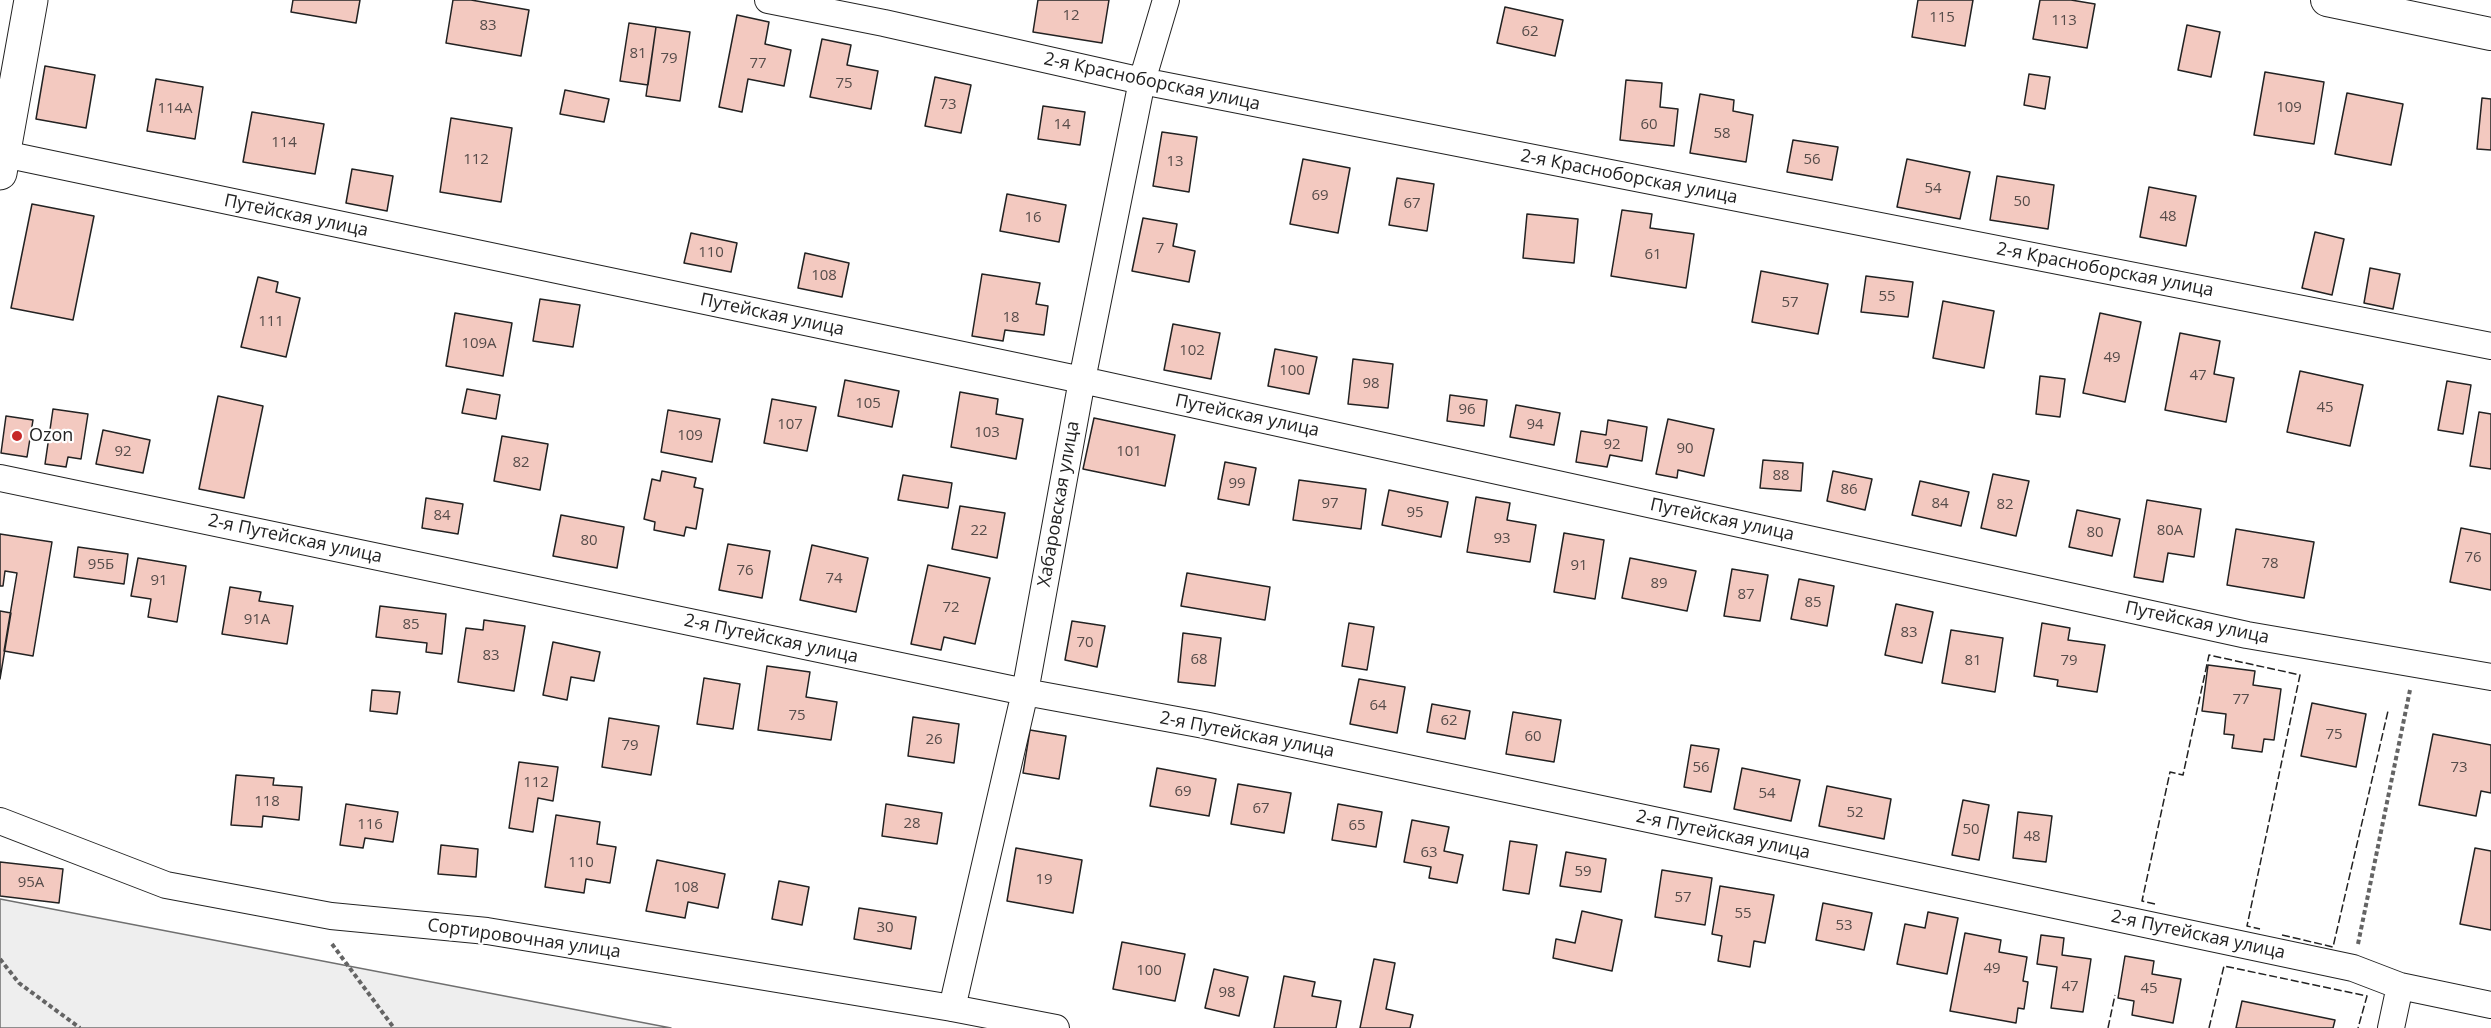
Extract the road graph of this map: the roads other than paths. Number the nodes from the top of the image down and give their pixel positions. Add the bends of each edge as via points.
1 (31, 0) edge
2 (768, 0) edge
3 (1166, 0) edge
4 (2327, 0) edge
5 (2491, 34) edge
6 (1142, 81) junction
7 (2, 163) edge
8 (2491, 346) edge
9 (1082, 380) junction
10 (0, 478) edge
11 (2491, 677) edge
12 (1025, 692) junction
13 (0, 821) edge
14 (2400, 986) junction
15 (2491, 1005) edge
16 (952, 1008) junction
17 (1056, 1028) edge
18 (2391, 1028) edge

1 - 7 main road
2 - 6 street, 2-я Красноборская улица
3 - 6 street, Хабаровская улица
4 - 5 street
6 - 8 street, 2-я Красноборская улица
6 - 9 street, Хабаровская улица
7 - 9 street, Путейская улица
9 - 11 street, Путейская улица via 2247,635
9 - 12 street, Хабаровская улица
10 - 12 street, 2-я Путейская улица
12 - 14 street, 2-я Путейская улица via 1204,724 2353,968
12 - 16 street, Хабаровская улица
13 - 16 street, Сортировочная улица via 166,885 330,916 487,931
14 - 15 street, 2-я Путейская улица
14 - 18 street
16 - 17 street, Сортировочная улица

